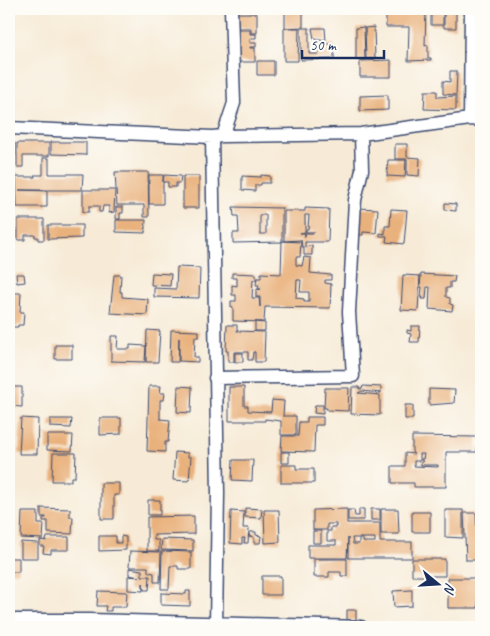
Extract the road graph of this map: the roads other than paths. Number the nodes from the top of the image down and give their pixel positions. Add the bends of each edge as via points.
1 (230, 9) edge
2 (471, 9) edge
3 (475, 120) edge
4 (9, 128) edge
5 (361, 134) junction
6 (217, 136) junction
7 (215, 378) junction
8 (9, 620) edge
9 (89, 623) edge
10 (216, 625) edge
11 (361, 627) edge

1 - 6 street via 234,103
2 - 3 street
3 - 5 street
4 - 6 street
5 - 6 street
5 - 7 street via 362,170 355,200 349,312 353,376
6 - 7 street
7 - 10 street via 218,493
8 - 9 street
9 - 10 street
10 - 11 street

